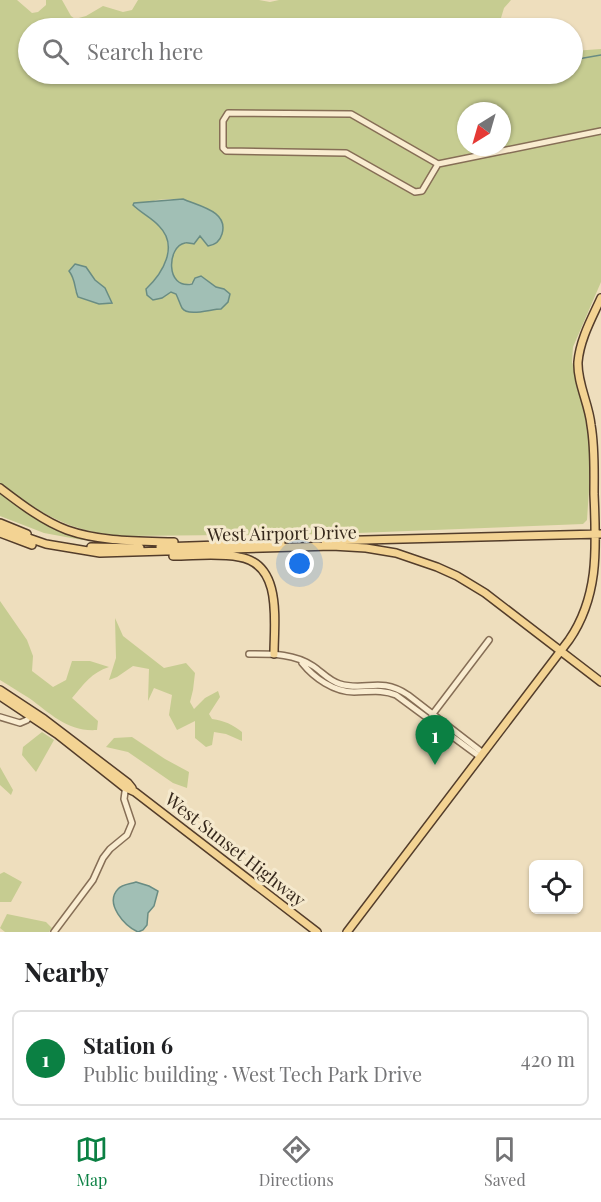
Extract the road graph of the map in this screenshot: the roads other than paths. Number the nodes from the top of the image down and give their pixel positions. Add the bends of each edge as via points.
1 (601, 131) edge
2 (438, 164) junction
3 (601, 297) edge
4 (0, 488) edge
5 (0, 523) edge
6 (0, 528) edge
7 (0, 533) edge
8 (598, 534) edge
9 (218, 545) junction
10 (100, 552) junction
11 (138, 552) junction
12 (532, 629) junction
13 (489, 640) dead end
14 (560, 651) junction
15 (249, 654) dead end
16 (274, 654) junction
17 (577, 664) junction
18 (550, 665) junction
19 (601, 682) edge
20 (0, 690) edge
21 (0, 696) edge
22 (32, 714) junction
23 (431, 716) junction
24 (0, 717) edge
25 (482, 755) junction
26 (126, 785) junction
27 (54, 932) edge
28 (317, 932) edge
29 (347, 932) edge

1 - 2 street
2 - 2 street via 351,114 224,116 226,151 346,153 415,192 422,191
3 - 8 main road via 582,343 578,364 593,434
4 - 9 main road via 46,520 79,533 116,540
5 - 9 main road, West Airport Drive via 45,539 85,547
6 - 10 main road, West Airport Drive via 46,544
7 - 10 main road via 44,548
8 - 9 main road, West Airport Drive
8 - 14 main road via 588,601 578,625
10 - 11 main road, West Airport Drive
11 - 12 main road, West Airport Drive via 332,546 376,549 422,561 457,576
11 - 16 main road via 239,557 253,562 272,586
12 - 14 main road, West Airport Drive
12 - 18 main road via 552,652
13 - 23 street
14 - 17 main road, West Airport Drive
14 - 18 main road
15 - 16 street
16 - 23 street via 301,662 324,682 347,692 388,689 408,695
17 - 18 main road via 561,658
17 - 19 main road, West Airport Drive
18 - 25 main road
20 - 22 main road, West Sunset Highway
21 - 22 main road, West Sunset Highway
22 - 24 street via 20,723
22 - 26 main road, West Sunset Highway
23 - 25 street
25 - 29 main road
26 - 27 street via 124,799 132,822 127,835 103,858 93,880
26 - 28 main road, West Sunset Highway

